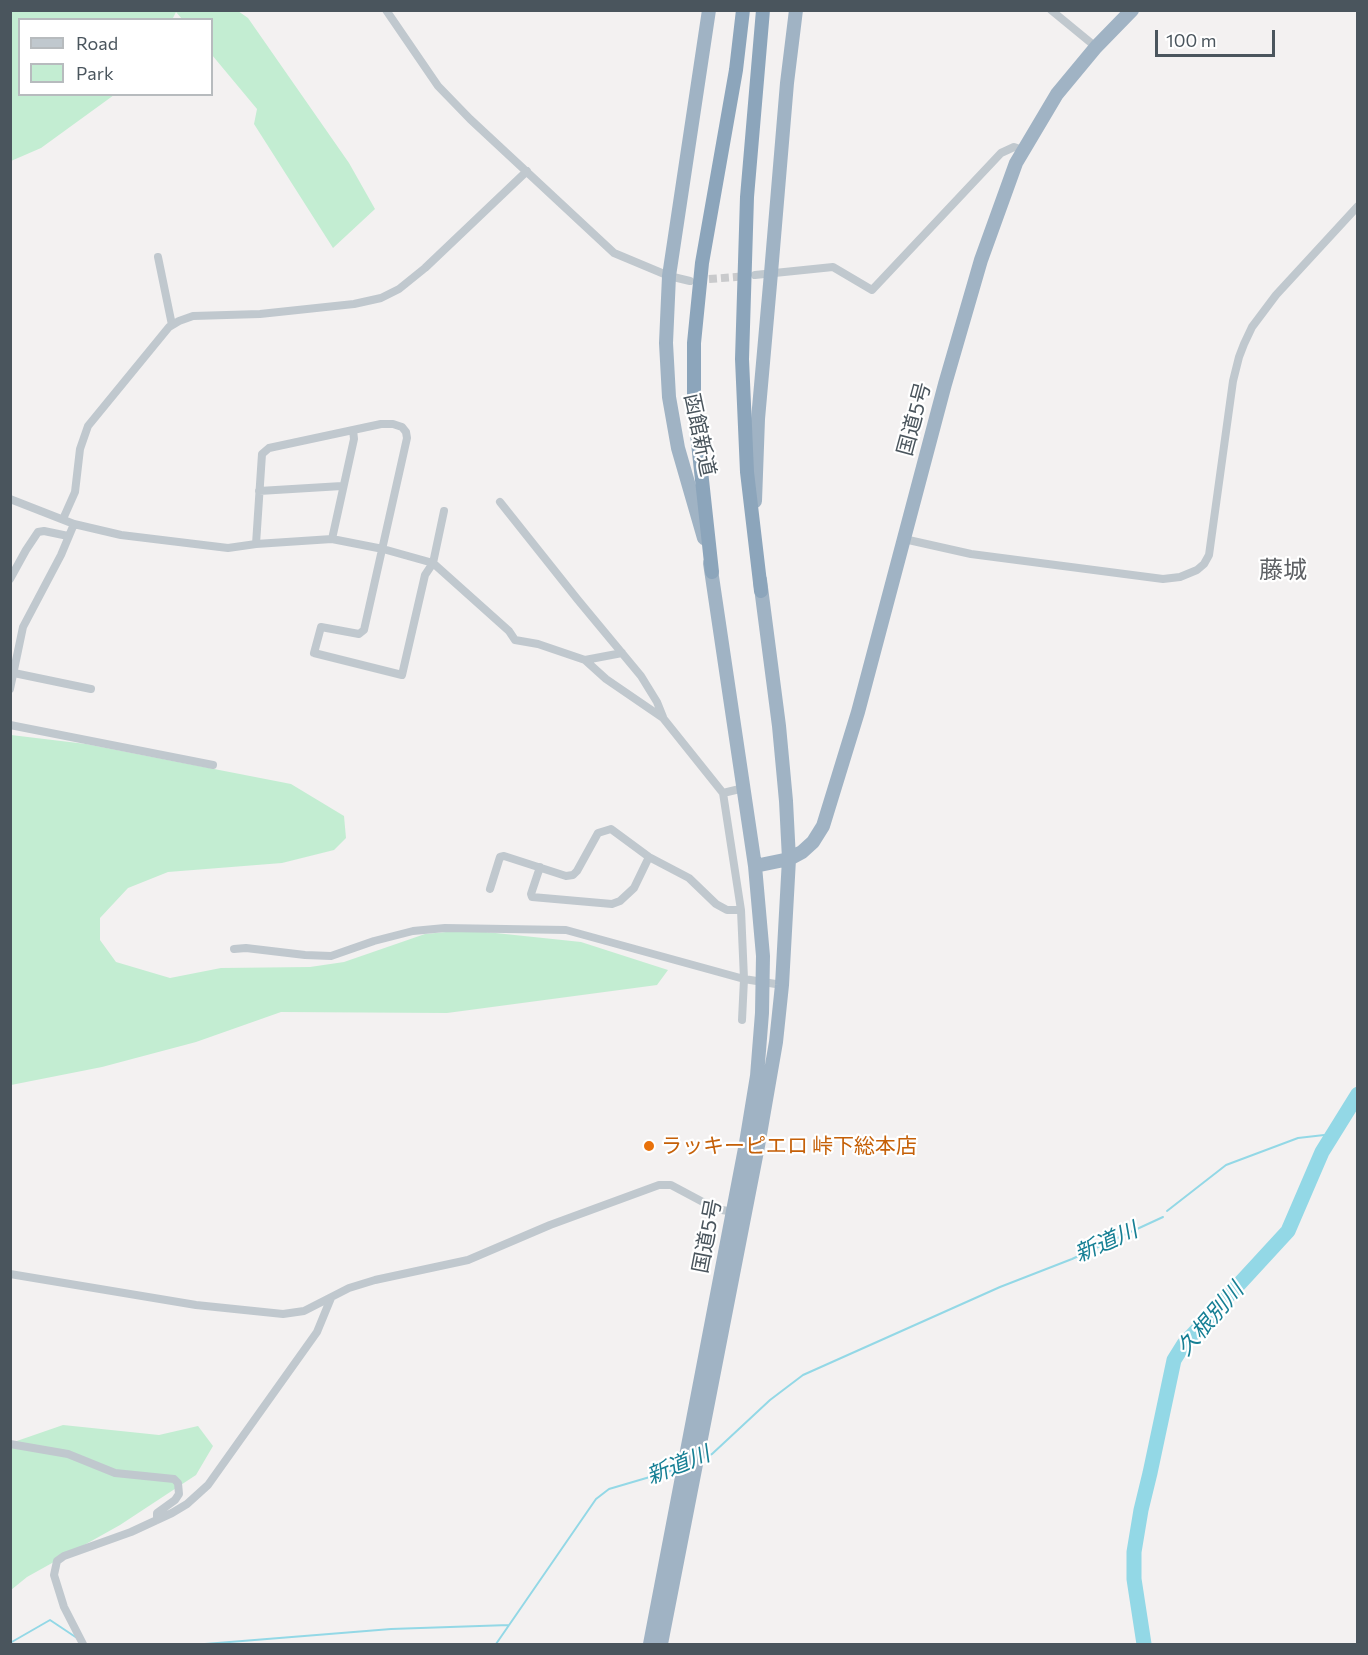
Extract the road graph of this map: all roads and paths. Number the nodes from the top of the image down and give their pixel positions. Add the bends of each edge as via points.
1 (386, 10) edge
2 (709, 10) edge
3 (743, 10) edge
4 (762, 10) edge
5 (796, 10) edge
6 (1051, 10) edge
7 (1132, 10) edge
8 (1096, 47) junction
9 (1023, 150) junction
10 (527, 171) junction
11 (1358, 206) edge
12 (158, 257) dead end
13 (771, 273) junction
14 (755, 275) tunnel mouth
15 (669, 276) junction
16 (690, 281) tunnel mouth
17 (172, 325) junction
18 (353, 430) junction
19 (342, 486) junction
20 (259, 491) junction
21 (10, 498) edge
22 (500, 502) dead end
23 (444, 511) dead end
24 (63, 519) junction
25 (74, 524) junction
26 (68, 536) junction
27 (904, 538) junction
28 (332, 539) junction
29 (256, 544) junction
30 (383, 549) junction
31 (433, 563) junction
32 (712, 572) junction
33 (10, 579) edge
34 (761, 591) junction
35 (14, 645) edge
36 (622, 653) junction
37 (585, 660) junction
38 (14, 673) junction
39 (10, 689) edge
40 (91, 689) dead end
41 (663, 718) junction
42 (10, 725) edge
43 (213, 765) dead end
44 (744, 788) junction
45 (723, 793) junction
46 (649, 857) junction
47 (789, 859) junction
48 (755, 866) junction
49 (540, 867) junction
50 (490, 889) dead end
51 (741, 910) junction
52 (234, 949) dead end
53 (744, 980) junction
54 (763, 983) junction
55 (782, 986) junction
56 (742, 1020) dead end
57 (739, 1213) junction
58 (10, 1274) edge
59 (331, 1298) junction
60 (10, 1444) edge
61 (687, 1477) junction
62 (157, 1520) junction
63 (83, 1644) edge
64 (650, 1644) edge
65 (661, 1644) edge

1 - 10 street via 438,86
2 - 15 highway, 函館新道
3 - 32 highway via 702,263 694,343 694,406
4 - 34 highway via 747,197 742,359 747,472
5 - 13 highway
6 - 8 street
7 - 8 highway, 国道5号
8 - 9 highway, 国道5号 via 1057,94
9 - 13 street via 1014,147 1001,153 872,290 833,267
9 - 27 highway, 国道5号 via 981,260
10 - 15 street via 614,253
10 - 17 street via 425,268 381,298 260,314 193,316
11 - 27 street via 1276,295 1244,344 1233,381 1209,555 1197,570 1163,579 971,554
12 - 17 street
13 - 14 street
13 - 34 highway via 755,485
15 - 16 street
15 - 32 highway, 函館新道 via 666,343 672,414 681,465
17 - 24 street via 88,426 80,449 75,492
18 - 19 street
18 - 20 street via 269,448 262,454
18 - 30 street via 393,424 406,432
19 - 20 street
19 - 28 street
20 - 29 street
21 - 24 street
22 - 36 street
23 - 31 street
24 - 25 street
25 - 26 street
25 - 29 street via 121,535 214,547
26 - 33 street via 38,532
26 - 35 street
27 - 47 highway, 国道5号 via 823,826 813,842
28 - 29 street
28 - 30 street
30 - 31 street
30 - 31 street via 364,630 359,634 321,627 314,653 402,675 425,575
31 - 37 street via 515,640
32 - 44 highway, 函館新道
34 - 47 highway via 779,726
35 - 38 street
36 - 37 street
36 - 41 street via 641,676
37 - 41 street via 606,680
38 - 39 street
38 - 40 street
41 - 45 street
42 - 43 street
44 - 45 street
44 - 48 highway, 函館新道
45 - 51 street
46 - 49 street via 611,829 598,833 573,875
46 - 49 street via 634,888 612,904 532,897
46 - 51 street via 689,878 716,904 727,910
47 - 48 highway, 国道5号
47 - 55 highway, 国道5号
48 - 54 highway, 国道5号
49 - 50 street via 500,857
51 - 53 street
52 - 53 street via 331,956 413,931 566,930
53 - 54 street
53 - 56 street
54 - 55 street
54 - 57 highway, 国道5号 via 757,1076
55 - 57 highway, 国道5号 via 770,1082
57 - 59 street via 716,1209 671,1185 659,1185 468,1260 375,1280
57 - 61 highway, 国道5号
58 - 59 street via 258,1313 304,1311
59 - 62 street via 317,1332 208,1485 187,1504
60 - 62 street via 68,1454 115,1473 174,1479 179,1494 157,1513
61 - 64 highway, 国道5号
61 - 65 highway, 国道5号
62 - 63 street via 57,1561 54,1575 64,1607

